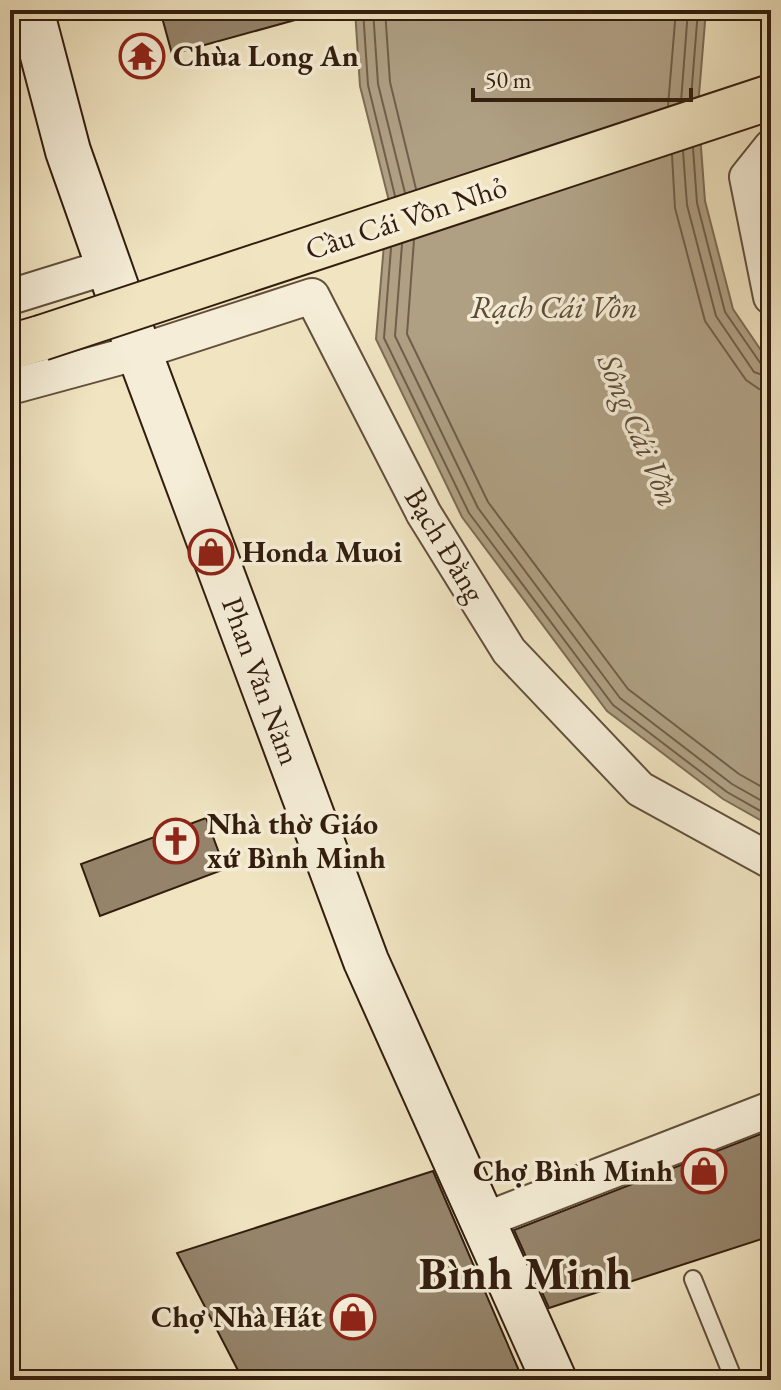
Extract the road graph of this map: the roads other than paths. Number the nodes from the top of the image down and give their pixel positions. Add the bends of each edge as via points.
1 (31, 10) edge
2 (771, 97) edge
3 (771, 147) edge
4 (110, 266) junction
5 (10, 297) edge
6 (771, 297) edge
7 (25, 343) edge
8 (139, 352) junction
9 (10, 387) edge
10 (771, 861) edge
11 (771, 1109) edge
12 (482, 1221) junction
13 (693, 1279) dead end
14 (554, 1380) edge
15 (734, 1380) edge

1 - 4 street, Phan Văn Năm via 68,151
2 - 7 highway, Cầu Cái Vồn Nhỏ, bridge
3 - 6 street via 747,177
4 - 5 street
4 - 8 street, Phan Văn Năm
8 - 9 street
8 - 10 street, Bạch Đằng via 312,296 424,514 509,651 640,789
8 - 12 street, Phan Văn Năm via 366,961
11 - 12 street
12 - 14 street, Phan Văn Năm
13 - 15 lane

